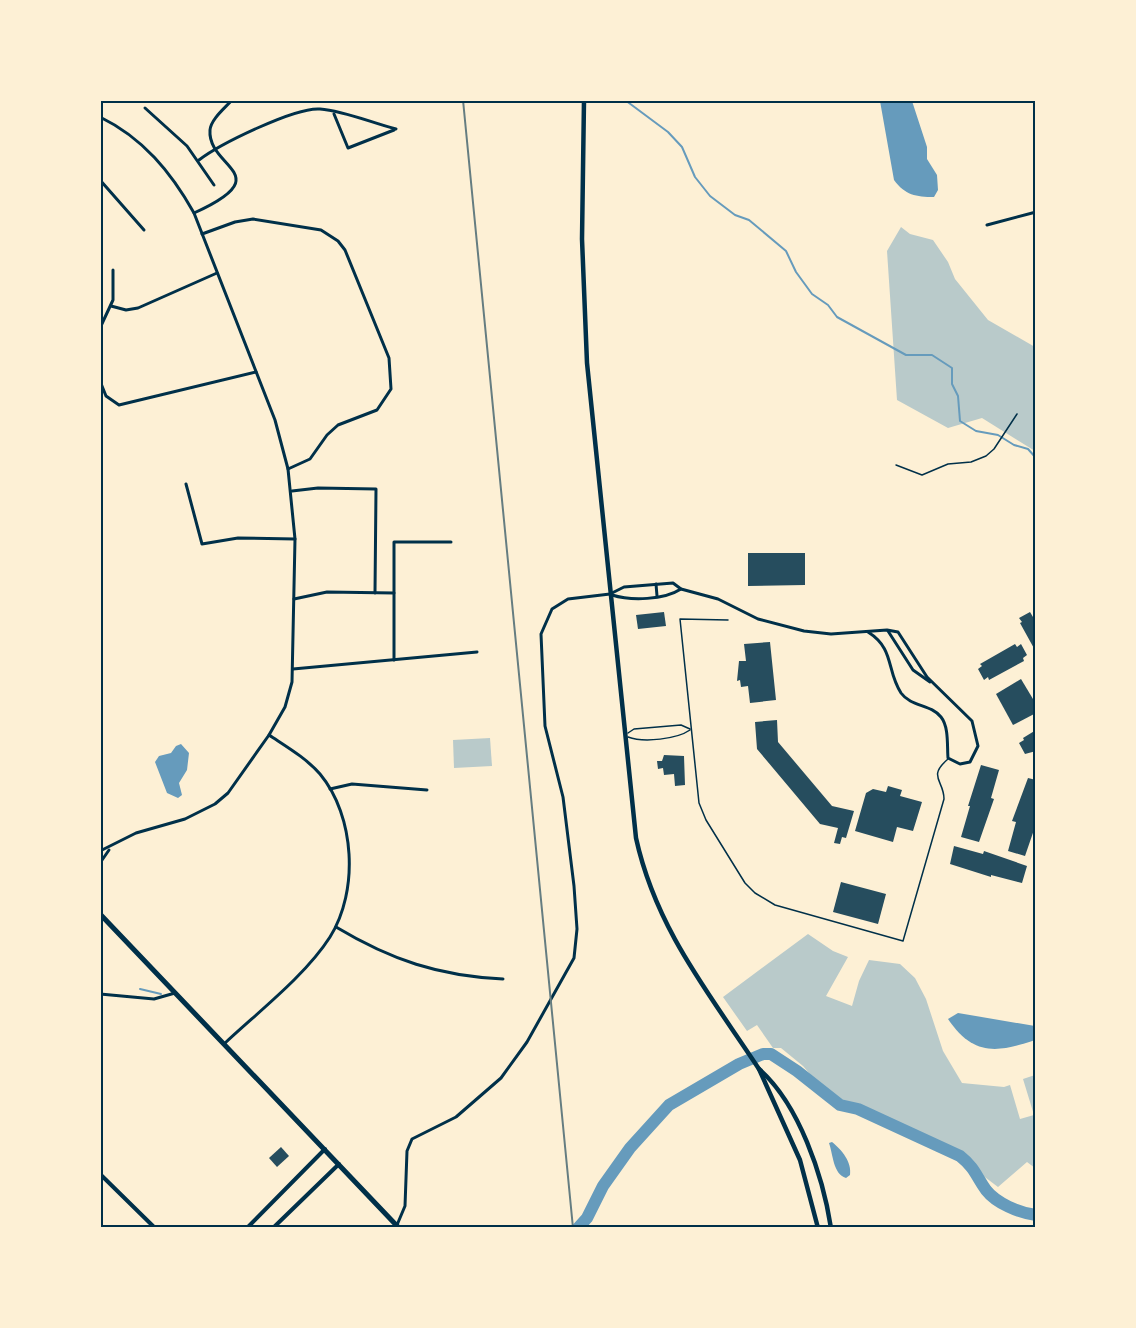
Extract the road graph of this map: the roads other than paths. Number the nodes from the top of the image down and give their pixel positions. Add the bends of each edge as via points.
1 (232, 100) edge
2 (584, 100) edge
3 (145, 108) dead end
4 (333, 113) junction
5 (101, 119) edge
6 (216, 147) junction
7 (199, 160) junction
8 (100, 180) edge
9 (214, 185) dead end
10 (1035, 212) edge
11 (194, 213) junction
12 (987, 225) dead end
13 (144, 230) dead end
14 (202, 234) junction
15 (113, 270) dead end
16 (217, 273) junction
17 (111, 306) junction
18 (100, 328) edge
19 (256, 372) junction
20 (100, 381) edge
21 (288, 469) junction
22 (186, 484) dead end
23 (292, 491) junction
24 (295, 539) junction
25 (450, 542) dead end
26 (656, 584) junction
27 (681, 589) junction
28 (375, 593) junction
29 (394, 593) junction
30 (610, 594) junction
31 (657, 596) junction
32 (294, 599) junction
33 (728, 620) dead end
34 (887, 630) junction
35 (868, 633) junction
36 (477, 652) dead end
37 (394, 660) junction
38 (293, 669) junction
39 (934, 685) junction
40 (691, 730) junction
41 (269, 735) junction
42 (624, 735) junction
43 (948, 758) junction
44 (330, 789) junction
45 (428, 790) dead end
46 (110, 848) junction
47 (100, 851) edge
48 (100, 863) edge
49 (100, 914) edge
50 (336, 927) junction
51 (504, 979) dead end
52 (175, 993) junction
53 (100, 994) edge
54 (224, 1044) junction
55 (759, 1069) junction
56 (324, 1149) junction
57 (339, 1164) junction
58 (100, 1174) edge
59 (398, 1226) edge
60 (155, 1227) edge
61 (247, 1227) edge
62 (273, 1227) edge
63 (818, 1227) edge
64 (831, 1227) edge

1 - 6 street via 211,125 210,135
2 - 30 main road via 582,227 586,341
3 - 7 street
4 - 4 street via 344,116 396,129 348,148
4 - 6 street via 318,109 302,113
5 - 11 street via 156,158
6 - 7 street
6 - 11 street via 233,171 234,186 226,197
7 - 9 street
8 - 13 street
10 - 12 street
11 - 14 street
14 - 16 street
14 - 21 street via 253,219 331,235 345,250 389,358 391,389 384,404 338,425 310,459
15 - 17 street
16 - 17 street via 138,308
16 - 19 street
17 - 18 street
19 - 20 street via 119,405 106,396
19 - 21 street
21 - 23 street
22 - 24 street via 202,544 238,538
23 - 24 street
23 - 28 street via 376,489
24 - 32 street
25 - 29 street via 394,542
26 - 27 street via 673,583
26 - 30 street via 624,587
26 - 31 street
27 - 31 street
27 - 35 street via 718,599 758,619 804,631
28 - 29 street
28 - 32 street via 327,592
29 - 37 street
30 - 31 street via 626,599
30 - 42 main road
30 - 59 street via 559,603 549,614 541,634 545,726 563,797 576,904 574,958 527,1042 501,1078 464,1112 412,1139 406,1151 405,1206
32 - 38 street
33 - 40 lane via 680,619
34 - 35 street
34 - 39 street via 913,670
34 - 39 street via 900,634
35 - 43 street via 887,652 905,698 935,711 943,719
36 - 37 street
37 - 38 street
38 - 41 street via 289,695
39 - 43 street via 972,721 978,737 977,752 970,762 960,764
40 - 42 lane via 682,735 636,740
40 - 42 lane via 681,725 634,729
40 - 43 lane via 699,803 745,883 775,905 900,942 905,939 944,799 938,772
41 - 44 street via 310,764
41 - 46 street via 228,793 215,804 185,819 136,833
42 - 55 main road via 634,829 650,889 677,948
44 - 45 street via 352,784
44 - 50 street via 345,829 348,865 346,896
46 - 47 street
46 - 48 street
49 - 52 main road
50 - 51 street via 409,964 448,974
50 - 54 street via 302,970
52 - 53 street via 154,999
52 - 54 main road
54 - 56 main road
55 - 63 main road via 800,1160
55 - 64 main road via 778,1089 806,1141
56 - 57 main road
56 - 61 street
57 - 59 main road
57 - 62 street
58 - 60 street

